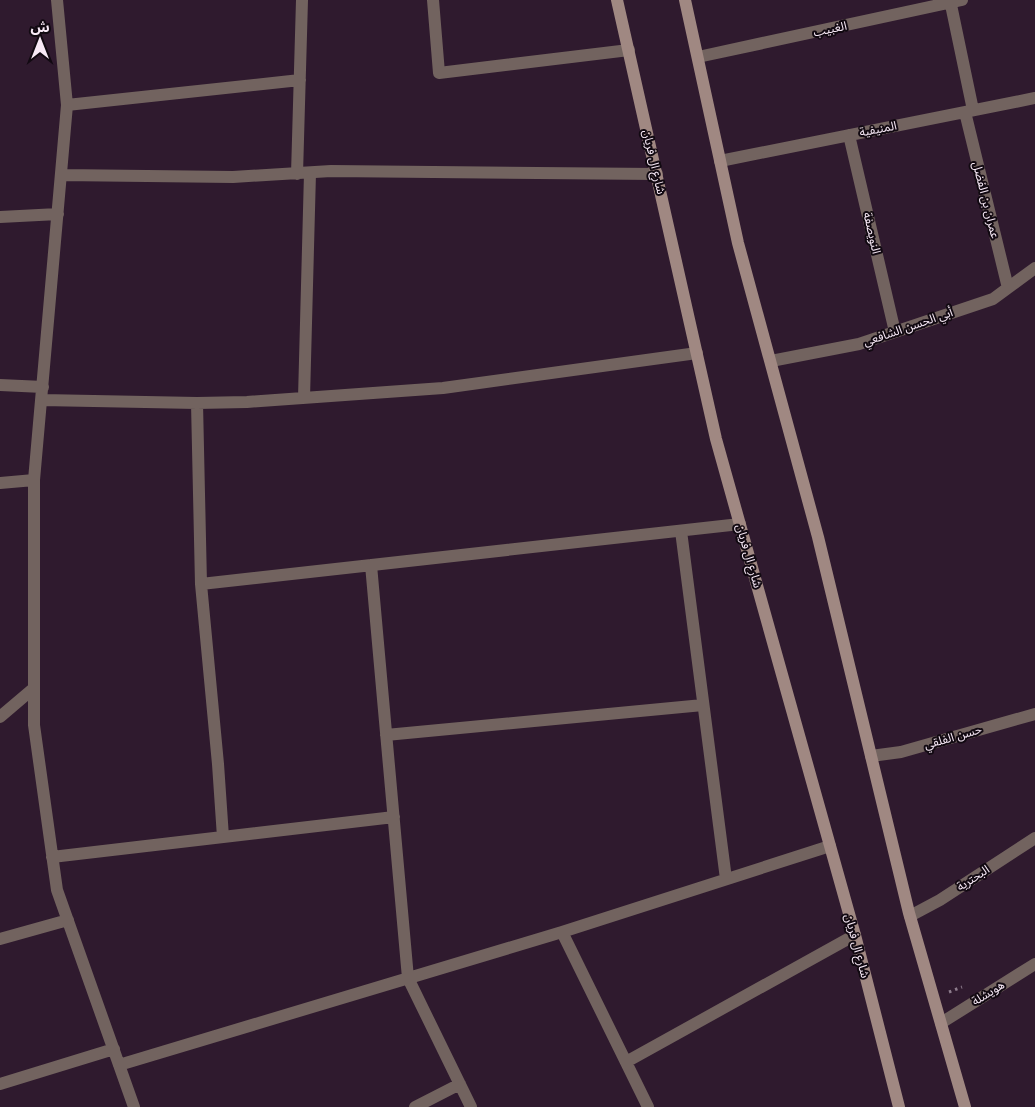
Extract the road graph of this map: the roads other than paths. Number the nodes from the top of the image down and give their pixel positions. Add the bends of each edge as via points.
1 (57, 0) edge
2 (302, 0) edge
3 (433, 0) edge
4 (617, 0) edge
5 (686, 0) edge
6 (955, 1) edge
7 (629, 50) junction
8 (698, 57) junction
9 (300, 80) junction
10 (1035, 98) edge
11 (67, 105) junction
12 (969, 111) junction
13 (849, 135) junction
14 (720, 161) junction
15 (310, 173) junction
16 (297, 174) junction
17 (657, 174) junction
18 (61, 175) junction
19 (58, 214) junction
20 (0, 217) edge
21 (1035, 268) edge
22 (1008, 288) junction
23 (895, 332) junction
24 (697, 352) junction
25 (770, 362) junction
26 (0, 385) edge
27 (42, 393) junction
28 (304, 398) junction
29 (197, 403) junction
30 (34, 480) junction
31 (0, 483) edge
32 (740, 524) junction
33 (681, 531) junction
34 (371, 565) junction
35 (201, 584) junction
36 (34, 688) junction
37 (703, 705) junction
38 (1035, 714) edge
39 (0, 717) edge
40 (386, 735) junction
41 (871, 756) junction
42 (394, 817) junction
43 (223, 837) junction
44 (1035, 838) edge
45 (830, 846) junction
46 (52, 857) junction
47 (726, 879) junction
48 (910, 916) junction
49 (68, 920) junction
50 (562, 932) junction
51 (855, 935) junction
52 (0, 939) edge
53 (1035, 964) edge
54 (408, 978) junction
55 (941, 1023) junction
56 (114, 1049) junction
57 (626, 1062) junction
58 (119, 1065) junction
59 (0, 1084) edge
60 (460, 1084) junction
61 (134, 1107) edge
62 (415, 1107) edge
63 (471, 1107) edge
64 (648, 1107) edge
65 (900, 1107) edge
66 (965, 1107) edge

1 - 11 street
2 - 9 street
3 - 7 street via 439,73
4 - 7 main road, شارع ال فريان
5 - 8 main road
6 - 8 street, الغبيب
6 - 12 street, عمران بن الفضل
7 - 17 main road, شارع ال فريان
8 - 14 main road
9 - 11 street
9 - 16 street
10 - 12 street, المنيفية
11 - 18 street
12 - 13 street, المنيفية
12 - 22 street, عمران بن الفضل
13 - 14 street, المنيفية
13 - 23 street, النويصفة
14 - 25 main road
15 - 16 street
15 - 17 street
15 - 28 street
16 - 18 street via 233,177
17 - 24 main road, شارع ال فريان
18 - 19 street
19 - 20 street
19 - 27 street
21 - 22 street, أبي الحسن الشافعي
22 - 23 street, أبي الحسن الشافعي via 992,299
23 - 25 street, أبي الحسن الشافعي via 859,344
24 - 28 street via 443,388
24 - 32 main road, شارع ال فريان via 716,439
25 - 41 main road via 818,537
26 - 27 street
27 - 29 street
27 - 30 street
28 - 29 street
29 - 35 street
30 - 31 street
30 - 36 street
32 - 33 street
32 - 45 main road, شارع ال فريان
33 - 34 street
33 - 37 street
34 - 35 street
34 - 40 street
35 - 43 street
36 - 39 street
36 - 46 street via 34,724
37 - 40 street
37 - 47 street
38 - 41 street, حسن الفلقي via 901,752
40 - 42 street
41 - 48 main road
42 - 43 street
42 - 54 street
43 - 46 street
44 - 48 street, البحترية
45 - 47 street
45 - 51 main road, شارع ال فريان
46 - 49 street via 57,890
47 - 50 street
48 - 55 main road
49 - 52 street
49 - 56 street
50 - 54 street
50 - 57 street
51 - 57 street
51 - 65 main road, شارع ال فريان
53 - 55 street, هويشلة
54 - 58 street
54 - 60 street
55 - 66 main road
56 - 58 street
56 - 59 street
57 - 64 street
58 - 61 street
60 - 62 street
60 - 63 street

